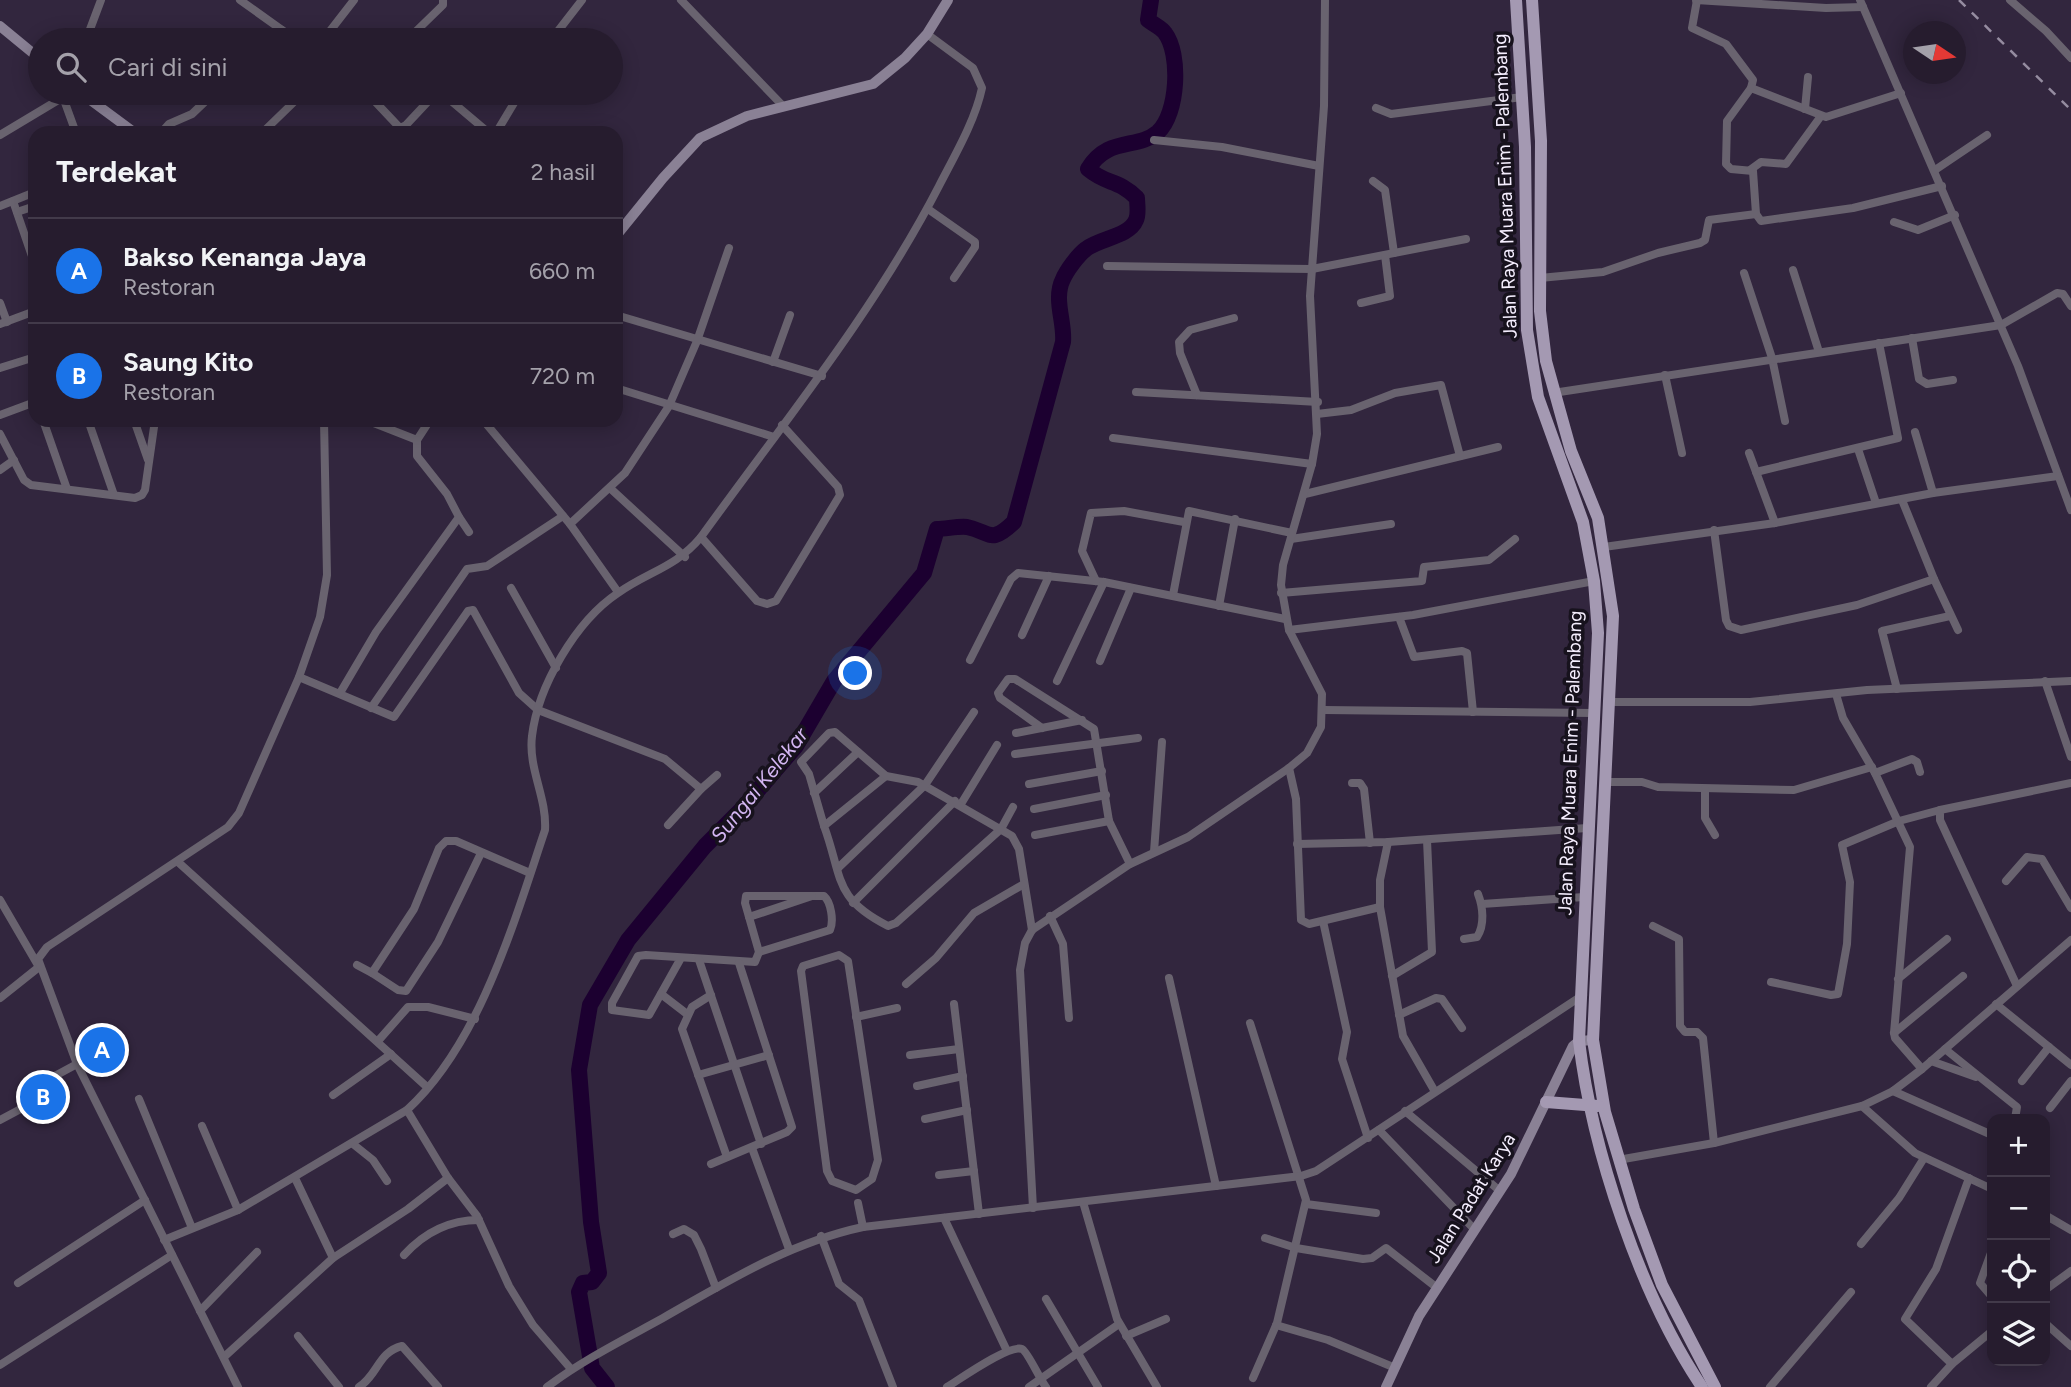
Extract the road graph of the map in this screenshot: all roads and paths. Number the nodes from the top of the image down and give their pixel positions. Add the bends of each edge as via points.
1 (101, 0) edge
2 (240, 0) edge
3 (354, 0) edge
4 (443, 0) edge
5 (582, 0) edge
6 (681, 0) edge
7 (948, 0) edge
8 (1325, 0) edge
9 (1516, 0) edge
10 (1532, 0) edge
11 (1697, 0) edge
12 (2010, 0) edge
13 (1862, 4) edge
14 (0, 26) edge
15 (90, 28) edge
16 (279, 28) edge
17 (332, 28) edge
18 (419, 28) edge
19 (560, 28) edge
20 (927, 34) junction
21 (28, 49) edge
22 (2071, 58) edge
23 (1808, 77) dead end
24 (1751, 88) junction
25 (1900, 93) junction
26 (1522, 97) junction
27 (48, 105) edge
28 (69, 105) edge
29 (97, 105) edge
30 (200, 105) edge
31 (291, 105) edge
32 (377, 105) edge
33 (424, 105) edge
34 (456, 105) edge
35 (513, 105) edge
36 (783, 106) junction
37 (1376, 108) dead end
38 (1805, 109) junction
39 (1821, 116) junction
40 (74, 126) edge
41 (126, 126) edge
42 (167, 126) edge
43 (269, 126) edge
44 (395, 126) edge
45 (402, 126) edge
46 (481, 126) edge
47 (500, 126) edge
48 (0, 135) edge
49 (1987, 135) dead end
50 (1154, 141) dead end
51 (1319, 166) junction
52 (1750, 170) junction
53 (1935, 170) junction
54 (1373, 181) dead end
55 (1942, 186) junction
56 (28, 195) edge
57 (13, 201) junction
58 (0, 206) edge
59 (28, 208) edge
60 (928, 209) junction
61 (17, 212) junction
62 (1756, 214) junction
63 (1955, 215) junction
64 (1894, 222) dead end
65 (623, 227) edge
66 (1466, 239) dead end
67 (28, 243) edge
68 (729, 248) dead end
69 (1390, 254) junction
70 (1107, 266) dead end
71 (1312, 269) junction
72 (1793, 270) dead end
73 (1744, 273) dead end
74 (954, 278) dead end
75 (1540, 278) junction
76 (0, 303) edge
77 (1361, 303) dead end
78 (2071, 306) edge
79 (28, 314) edge
80 (790, 315) dead end
81 (623, 317) edge
82 (1234, 318) dead end
83 (3, 323) edge
84 (2001, 325) junction
85 (1912, 338) junction
86 (697, 341) junction
87 (1879, 343) junction
88 (1819, 352) junction
89 (28, 358) edge
90 (1772, 358) junction
91 (773, 362) junction
92 (0, 368) edge
93 (1665, 375) junction
94 (822, 376) junction
95 (1953, 380) dead end
96 (623, 391) edge
97 (1136, 392) dead end
98 (1553, 393) junction
99 (1197, 395) junction
100 (1318, 402) junction
101 (28, 405) edge
102 (669, 407) junction
103 (1317, 414) junction
104 (0, 415) edge
105 (1785, 421) dead end
106 (782, 425) junction
107 (45, 427) edge
108 (90, 427) edge
109 (136, 427) edge
110 (154, 427) edge
111 (324, 427) edge
112 (384, 427) edge
113 (425, 427) edge
114 (489, 427) edge
115 (1915, 432) dead end
116 (0, 434) edge
117 (774, 437) junction
118 (1113, 438) dead end
119 (417, 440) junction
120 (1498, 447) dead end
121 (1858, 449) junction
122 (1682, 453) dead end
123 (1749, 453) dead end
124 (1460, 456) junction
125 (14, 460) junction
126 (149, 463) junction
127 (1312, 464) junction
128 (0, 470) edge
129 (1756, 472) junction
130 (2058, 476) junction
131 (67, 489) junction
132 (611, 489) junction
133 (1933, 493) junction
134 (1305, 494) junction
135 (114, 495) junction
136 (2069, 497) edge
137 (1902, 500) junction
138 (1876, 503) junction
139 (2071, 510) edge
140 (459, 517) junction
141 (1235, 519) junction
142 (567, 520) junction
143 (1184, 522) junction
144 (1775, 523) junction
145 (1391, 524) dead end
146 (1714, 530) junction
147 (469, 532) dead end
148 (1292, 536) junction
149 (701, 537) junction
150 (1515, 540) dead end
151 (1604, 547) junction
152 (685, 557) junction
153 (1049, 576) junction
154 (1934, 579) junction
155 (1594, 581) junction
156 (1100, 582) junction
157 (511, 588) dead end
158 (1132, 588) junction
159 (618, 592) junction
160 (1281, 593) junction
161 (1173, 596) junction
162 (1219, 606) junction
163 (1950, 616) junction
164 (1399, 617) junction
165 (1285, 619) junction
166 (1289, 630) junction
167 (1958, 630) dead end
168 (1022, 635) dead end
169 (970, 660) dead end
170 (1100, 661) dead end
171 (556, 668) junction
172 (299, 677) junction
173 (1058, 681) dead end
174 (2045, 681) junction
175 (2071, 681) edge
176 (1897, 689) junction
177 (341, 693) junction
178 (1836, 694) junction
179 (1608, 702) junction
180 (371, 708) junction
181 (538, 710) junction
182 (1324, 710) junction
183 (974, 712) dead end
184 (1474, 712) junction
185 (1593, 713) junction
186 (1082, 720) junction
187 (1042, 728) junction
188 (1016, 733) dead end
189 (1138, 738) dead end
190 (1161, 742) dead end
191 (1098, 744) junction
192 (997, 745) dead end
193 (858, 752) junction
194 (1015, 754) dead end
195 (2071, 757) edge
196 (1289, 768) junction
197 (1873, 770) junction
198 (1102, 771) junction
199 (1920, 772) dead end
200 (718, 775) dead end
201 (886, 776) junction
202 (1605, 782) junction
203 (1352, 783) dead end
204 (2071, 783) edge
205 (1029, 784) dead end
206 (925, 785) junction
207 (701, 789) junction
208 (1705, 789) junction
209 (814, 793) junction
210 (1106, 795) junction
211 (958, 803) junction
212 (1013, 807) dead end
213 (1034, 809) dead end
214 (1940, 810) junction
215 (1109, 821) junction
216 (1899, 821) junction
217 (668, 825) dead end
218 (824, 826) junction
219 (1587, 828) junction
220 (1001, 829) junction
221 (1035, 835) dead end
222 (1715, 835) dead end
223 (1427, 840) junction
224 (1388, 842) junction
225 (1370, 843) junction
226 (1297, 844) junction
227 (1154, 852) junction
228 (481, 853) junction
229 (178, 862) junction
230 (1130, 864) junction
231 (838, 868) junction
232 (530, 873) junction
233 (2006, 881) dead end
234 (1024, 884) junction
235 (1478, 894) dead end
236 (812, 897) junction
237 (0, 900) edge
238 (853, 903) junction
239 (1583, 903) junction
240 (1482, 904) junction
241 (1380, 907) junction
242 (2071, 908) edge
243 (1599, 909) junction
244 (1050, 916) junction
245 (749, 917) junction
246 (1323, 921) junction
247 (1654, 926) dead end
248 (1032, 930) junction
249 (1464, 939) dead end
250 (1947, 939) dead end
251 (2071, 940) edge
252 (759, 952) junction
253 (681, 958) junction
254 (699, 960) junction
255 (740, 963) junction
256 (357, 965) dead end
257 (38, 967) junction
258 (372, 973) junction
259 (1392, 976) junction
260 (1963, 976) dead end
261 (1169, 978) dead end
262 (1898, 979) junction
263 (1771, 982) dead end
264 (906, 984) dead end
265 (2017, 986) junction
266 (1596, 991) junction
267 (661, 994) junction
268 (710, 995) junction
269 (1581, 996) junction
270 (0, 998) edge
271 (954, 1004) dead end
272 (1996, 1004) junction
273 (897, 1008) dead end
274 (687, 1014) junction
275 (1399, 1015) junction
276 (856, 1017) junction
277 (1069, 1018) dead end
278 (475, 1019) junction
279 (1250, 1023) dead end
280 (1462, 1028) dead end
281 (1894, 1033) junction
282 (1593, 1040) junction
283 (378, 1041) junction
284 (1579, 1041) junction
285 (2049, 1047) junction
286 (959, 1049) junction
287 (1945, 1049) junction
288 (391, 1055) junction
289 (769, 1055) junction
290 (910, 1055) dead end
291 (1931, 1061) junction
292 (734, 1063) junction
293 (77, 1064) junction
294 (2071, 1065) edge
295 (1922, 1069) junction
296 (698, 1075) junction
297 (962, 1076) junction
298 (1982, 1079) junction
299 (2022, 1081) dead end
300 (2071, 1081) edge
301 (917, 1086) dead end
302 (427, 1087) junction
303 (1434, 1090) junction
304 (1894, 1091) junction
305 (333, 1095) dead end
306 (139, 1099) dead end
307 (1546, 1101) junction
308 (1598, 1106) junction
309 (1862, 1106) junction
310 (2050, 1108) dead end
311 (407, 1110) junction
312 (967, 1110) junction
313 (1405, 1111) junction
314 (2016, 1114) edge
315 (925, 1119) dead end
316 (0, 1120) edge
317 (202, 1126) dead end
318 (1379, 1130) junction
319 (1987, 1133) edge
320 (1368, 1138) junction
321 (1714, 1143) junction
322 (353, 1144) junction
323 (756, 1146) junction
324 (727, 1157) junction
325 (1924, 1158) junction
326 (1618, 1160) junction
327 (711, 1164) dead end
328 (974, 1171) junction
329 (939, 1175) dead end
330 (1301, 1176) junction
331 (295, 1178) junction
332 (448, 1178) junction
333 (1969, 1178) junction
334 (387, 1181) dead end
335 (1216, 1186) junction
336 (1987, 1187) edge
337 (1500, 1191) junction
338 (857, 1196) junction
339 (145, 1200) junction
340 (1083, 1202) junction
341 (1306, 1204) junction
342 (1033, 1208) junction
343 (239, 1210) junction
344 (1376, 1213) dead end
345 (979, 1214) junction
346 (944, 1218) junction
347 (2050, 1218) edge
348 (479, 1220) junction
349 (863, 1227) junction
350 (192, 1228) junction
351 (1475, 1230) junction
352 (2071, 1230) edge
353 (673, 1234) dead end
354 (821, 1236) junction
355 (1265, 1238) dead end
356 (164, 1240) junction
357 (1861, 1244) dead end
358 (1296, 1248) junction
359 (789, 1249) junction
360 (257, 1252) dead end
361 (172, 1255) junction
362 (404, 1255) dead end
363 (333, 1258) junction
364 (1987, 1264) edge
365 (2071, 1271) edge
366 (18, 1283) dead end
367 (2050, 1286) edge
368 (1436, 1287) junction
369 (716, 1288) junction
370 (1987, 1291) edge
371 (1851, 1292) dead end
372 (1046, 1299) dead end
373 (200, 1311) junction
374 (1166, 1319) dead end
375 (1119, 1324) junction
376 (1276, 1325) junction
377 (2050, 1327) edge
378 (1987, 1335) edge
379 (298, 1336) dead end
380 (1126, 1336) junction
381 (2071, 1346) edge
382 (1007, 1351) junction
383 (1077, 1353) junction
384 (224, 1357) junction
385 (1952, 1364) junction
386 (0, 1365) edge
387 (573, 1367) junction
388 (1393, 1367) junction
389 (1253, 1378) dead end
390 (1039, 1379) junction
391 (238, 1387) edge
392 (339, 1387) edge
393 (359, 1387) edge
394 (438, 1387) edge
395 (547, 1387) edge
396 (893, 1387) edge
397 (947, 1387) edge
398 (1029, 1387) edge
399 (1046, 1387) edge
400 (1098, 1387) edge
401 (1157, 1387) edge
402 (1385, 1387) edge
403 (1702, 1387) edge
404 (1715, 1387) edge
405 (1770, 1387) edge
406 (1931, 1387) edge

1 - 15 street
2 - 16 street
3 - 17 street
4 - 18 street
5 - 19 street
6 - 36 street
7 - 20 street
8 - 51 street
9 - 26 main road, Jalan Raya Muara Enim - Palembang
10 - 75 main road, Jalan Raya Muara Enim - Palembang via 1541,141
11 - 13 street via 1826,8
11 - 24 street via 1692,28 1730,47 1753,80
12 - 22 street
13 - 25 street
14 - 21 street
20 - 36 street via 873,84
20 - 60 street via 973,68 982,88
23 - 38 street
24 - 38 street
24 - 52 street via 1726,125 1727,168
25 - 39 street via 1837,116
25 - 53 street
26 - 37 street via 1391,114
26 - 155 main road, Jalan Raya Muara Enim - Palembang via 1525,288 1532,365 1538,397 1583,522
27 - 48 street
28 - 40 street
29 - 41 street
30 - 42 street
31 - 43 street
32 - 44 street
33 - 45 street
34 - 46 street
35 - 47 street
36 - 65 street via 747,116 700,138
38 - 39 street
39 - 52 street via 1786,164 1761,162
49 - 53 street
50 - 51 street via 1222,147
51 - 71 street
52 - 62 street via 1754,173
53 - 55 street
54 - 69 street via 1385,190
55 - 62 street via 1853,208 1765,221
55 - 63 street
56 - 57 street
57 - 58 street
57 - 61 street
59 - 61 street
60 - 74 street via 975,242
60 - 94 street
61 - 67 street
62 - 75 street via 1709,220 1705,240 1700,243 1603,272
63 - 64 street via 1918,230
63 - 84 street
66 - 69 street
68 - 86 street
69 - 71 street
69 - 77 street via 1390,296
70 - 71 street
71 - 100 street
72 - 88 street
73 - 90 street
75 - 98 main road, Jalan Raya Muara Enim - Palembang via 1542,330
76 - 83 street
78 - 84 street via 2055,293
79 - 83 street
80 - 91 street
81 - 86 street
82 - 99 street via 1191,330 1179,342
84 - 85 street
84 - 130 street
85 - 87 street
85 - 95 street via 1919,379 1927,384
86 - 91 street
86 - 102 street
87 - 88 street
87 - 121 street via 1898,437
88 - 90 street
89 - 92 street
90 - 93 street
90 - 105 street
91 - 94 street
93 - 98 street
93 - 122 street
94 - 106 street
96 - 102 street
97 - 99 street
98 - 151 main road, Jalan Raya Muara Enim - Palembang
99 - 100 street
100 - 103 street
101 - 104 street
102 - 117 street
102 - 132 street
103 - 124 street via 1350,410 1395,393 1441,385
103 - 127 street
106 - 117 street
106 - 149 street via 838,487 840,495 776,601 757,601
107 - 131 street
108 - 135 street
109 - 126 street
110 - 126 street
111 - 172 street via 325,590 317,630
112 - 119 street
113 - 119 street
114 - 142 street
115 - 133 street
116 - 125 street
117 - 149 street
118 - 127 street
119 - 140 street via 417,456
120 - 124 street
121 - 129 street
121 - 138 street
123 - 129 street
124 - 134 street
125 - 128 street
125 - 131 street via 31,485
126 - 135 street via 142,495
127 - 134 street
129 - 144 street
130 - 133 street
130 - 136 street
131 - 135 street
132 - 142 street
132 - 152 street
133 - 137 street
134 - 148 street
136 - 139 street
137 - 138 street
137 - 154 street
138 - 144 street
140 - 147 street
140 - 177 street via 376,632
141 - 143 street via 1192,510
141 - 148 street
141 - 162 street
142 - 159 street
142 - 180 street via 487,566 467,569
143 - 156 street via 1121,510 1091,513 1082,551
143 - 161 street
144 - 146 street
145 - 148 street
146 - 151 street
146 - 154 street via 1726,620 1735,629 1846,608
148 - 160 street
149 - 152 street
150 - 160 street via 1489,560 1424,567 1422,581
151 - 179 main road, Jalan Raya Muara Enim - Palembang via 1613,616
152 - 159 street
153 - 156 street
153 - 168 street
153 - 169 street via 1014,575
154 - 163 street
155 - 164 street
155 - 185 main road, Jalan Raya Muara Enim - Palembang via 1598,633
156 - 158 street
156 - 173 street
157 - 171 street
158 - 161 street
158 - 170 street
159 - 171 street via 587,618
160 - 165 street
161 - 162 street
162 - 165 street
163 - 167 street
163 - 176 street via 1882,631
164 - 166 street
164 - 184 street via 1414,656 1467,653
165 - 166 street
166 - 182 street via 1317,680
171 - 181 street
172 - 177 street
172 - 229 street via 234,821
174 - 175 street
174 - 176 street
174 - 195 street
176 - 178 street
177 - 180 street
178 - 179 street via 1727,703
178 - 197 street via 1843,718
179 - 202 main road, Jalan Raya Muara Enim - Palembang
180 - 181 street via 397,716 473,610 519,693
181 - 207 street via 665,759
181 - 232 street via 531,748 546,816
182 - 184 street
182 - 196 street via 1314,744
183 - 206 street
184 - 185 street
185 - 219 main road, Jalan Raya Muara Enim - Palembang
186 - 187 street
186 - 187 street via 1014,678 1008,680 998,693 1000,698
186 - 191 street via 1094,729
187 - 188 street
189 - 191 street
190 - 227 street
191 - 194 street
191 - 198 street
192 - 211 street
193 - 201 street
193 - 209 street
193 - 209 street via 835,732 829,733 801,762
196 - 226 street via 1296,799
196 - 227 street via 1188,837
197 - 199 street via 1912,759
197 - 208 street via 1794,790
197 - 216 street
198 - 205 street
198 - 210 street
200 - 207 street
201 - 206 street
201 - 218 street
202 - 208 street
202 - 243 main road, Jalan Raya Muara Enim - Palembang
203 - 225 street via 1360,783 1364,789
204 - 214 street
206 - 211 street
206 - 231 street
207 - 217 street
208 - 222 street via 1705,818
209 - 218 street
210 - 213 street
210 - 215 street
211 - 220 street
211 - 238 street
212 - 220 street
214 - 216 street
214 - 265 street via 1940,820
215 - 221 street
215 - 230 street
216 - 262 street via 1910,852
216 - 263 street via 1842,845 1850,882 1847,944 1838,994
218 - 231 street
219 - 223 street
219 - 239 main road, Jalan Raya Muara Enim - Palembang
220 - 234 street via 1016,842
220 - 238 street via 892,926
223 - 224 street
223 - 259 street via 1433,948
224 - 225 street
224 - 241 street
225 - 226 street
226 - 246 street via 1301,920 1309,924
227 - 230 street
228 - 232 street
228 - 258 street via 452,840 443,842 414,909
228 - 258 street via 438,942 406,991
229 - 257 street via 47,947 39,956
229 - 283 street
230 - 244 street
231 - 238 street via 842,889
232 - 278 street
233 - 242 street via 2027,857 2042,859
234 - 248 street
234 - 264 street via 974,913 936,958
235 - 240 street
236 - 245 street
236 - 245 street via 750,894 745,899
236 - 252 street via 828,900 830,930
237 - 257 street
239 - 240 street
239 - 243 main road
239 - 269 main road, Jalan Raya Muara Enim - Palembang
240 - 249 street via 1482,929 1477,937
241 - 246 street
241 - 259 street
243 - 266 main road, Jalan Raya Muara Enim - Palembang
244 - 248 street
244 - 277 street via 1063,944
245 - 252 street
246 - 320 street via 1347,1032 1342,1059
247 - 321 street via 1679,939 1680,1026 1703,1038
248 - 342 street via 1020,970
250 - 262 street
251 - 265 street
252 - 255 street via 755,962
253 - 254 street
253 - 267 street
253 - 267 street via 638,956 612,1010 649,1015
254 - 255 street
254 - 268 street
255 - 289 street
256 - 258 street
257 - 270 street
257 - 293 street
259 - 275 street
260 - 281 street
261 - 335 street
262 - 281 street
265 - 272 street
266 - 269 street
266 - 282 main road, Jalan Raya Muara Enim - Palembang
267 - 274 street
268 - 274 street
268 - 292 street
269 - 284 main road, Jalan Raya Muara Enim - Palembang
269 - 303 street
271 - 286 street
272 - 285 street
272 - 287 street
273 - 276 street
274 - 296 street via 682,1029
275 - 280 street via 1442,999
275 - 303 street via 1404,1041
276 - 338 street via 878,1166
276 - 338 street via 846,957 839,955 802,967 827,1171 832,1181
278 - 283 street via 428,1007 408,1007
278 - 302 street
279 - 330 street
281 - 295 street
282 - 284 street
282 - 308 main road, Jalan Raya Muara Enim - Palembang
283 - 288 street
284 - 307 street, Jalan Padat Karya
284 - 308 main road, Jalan Raya Muara Enim - Palembang via 1583,1075
285 - 294 street
285 - 299 street
286 - 290 street
286 - 297 street
287 - 291 street
287 - 298 street
288 - 302 street
288 - 305 street
289 - 292 street
289 - 323 street via 792,1127
291 - 295 street
291 - 298 street
292 - 296 street
292 - 323 street
293 - 316 street via 27,1091 30,1104
293 - 339 street
295 - 304 street
296 - 324 street
297 - 301 street
297 - 312 street
298 - 314 street via 2017,1107
300 - 310 street
302 - 311 street
303 - 313 street
304 - 309 street
304 - 319 street
306 - 350 street
307 - 308 main road
307 - 337 street, Jalan Padat Karya
308 - 326 main road, Jalan Raya Muara Enim - Palembang
308 - 403 main road, Jalan Raya Muara Enim - Palembang via 1614,1195 1642,1273
309 - 321 street
309 - 325 street
311 - 322 street
311 - 332 street
312 - 315 street
312 - 328 street
313 - 318 street
313 - 337 street
317 - 343 street
318 - 320 street
318 - 351 street
320 - 330 street
321 - 326 street
322 - 331 street
322 - 334 street via 373,1160
323 - 324 street
323 - 359 street
324 - 327 street
325 - 333 street
325 - 357 street
326 - 404 main road, Jalan Raya Muara Enim - Palembang via 1662,1285
328 - 329 street
328 - 345 street
330 - 335 street
330 - 341 street
331 - 343 street
331 - 363 street
332 - 348 street
332 - 363 street
333 - 336 street
333 - 385 street via 1936,1269 1905,1320
335 - 340 street
337 - 351 street, Jalan Padat Karya
338 - 349 street
339 - 356 street
339 - 366 street
340 - 342 street
340 - 375 street
341 - 344 street
341 - 358 street
342 - 345 street
343 - 350 street
345 - 346 street
346 - 349 street
346 - 382 street
347 - 352 street
348 - 362 street via 448,1224 414,1243
348 - 387 street via 527,1315
349 - 354 street
350 - 356 street
351 - 368 street, Jalan Padat Karya
353 - 369 street via 684,1229 694,1236
354 - 359 street
354 - 396 street via 839,1284 859,1300
355 - 358 street
356 - 361 street
358 - 368 street via 1368,1259 1386,1248
358 - 376 street
359 - 369 street
360 - 373 street
361 - 373 street
361 - 386 street
363 - 384 street
364 - 370 street via 1980,1283
365 - 367 street
368 - 388 street, Jalan Padat Karya
369 - 387 street
371 - 405 street
372 - 383 street
373 - 384 street
374 - 380 street
375 - 380 street
375 - 383 street
376 - 388 street
376 - 389 street
377 - 381 street
378 - 385 street
379 - 392 street
380 - 401 street
382 - 390 street via 1025,1352
382 - 397 street
383 - 390 street
383 - 400 street
384 - 391 street
385 - 406 street
387 - 395 street
388 - 402 street, Jalan Padat Karya
390 - 398 street
390 - 399 street
393 - 394 street via 372,1377 382,1356 402,1346

